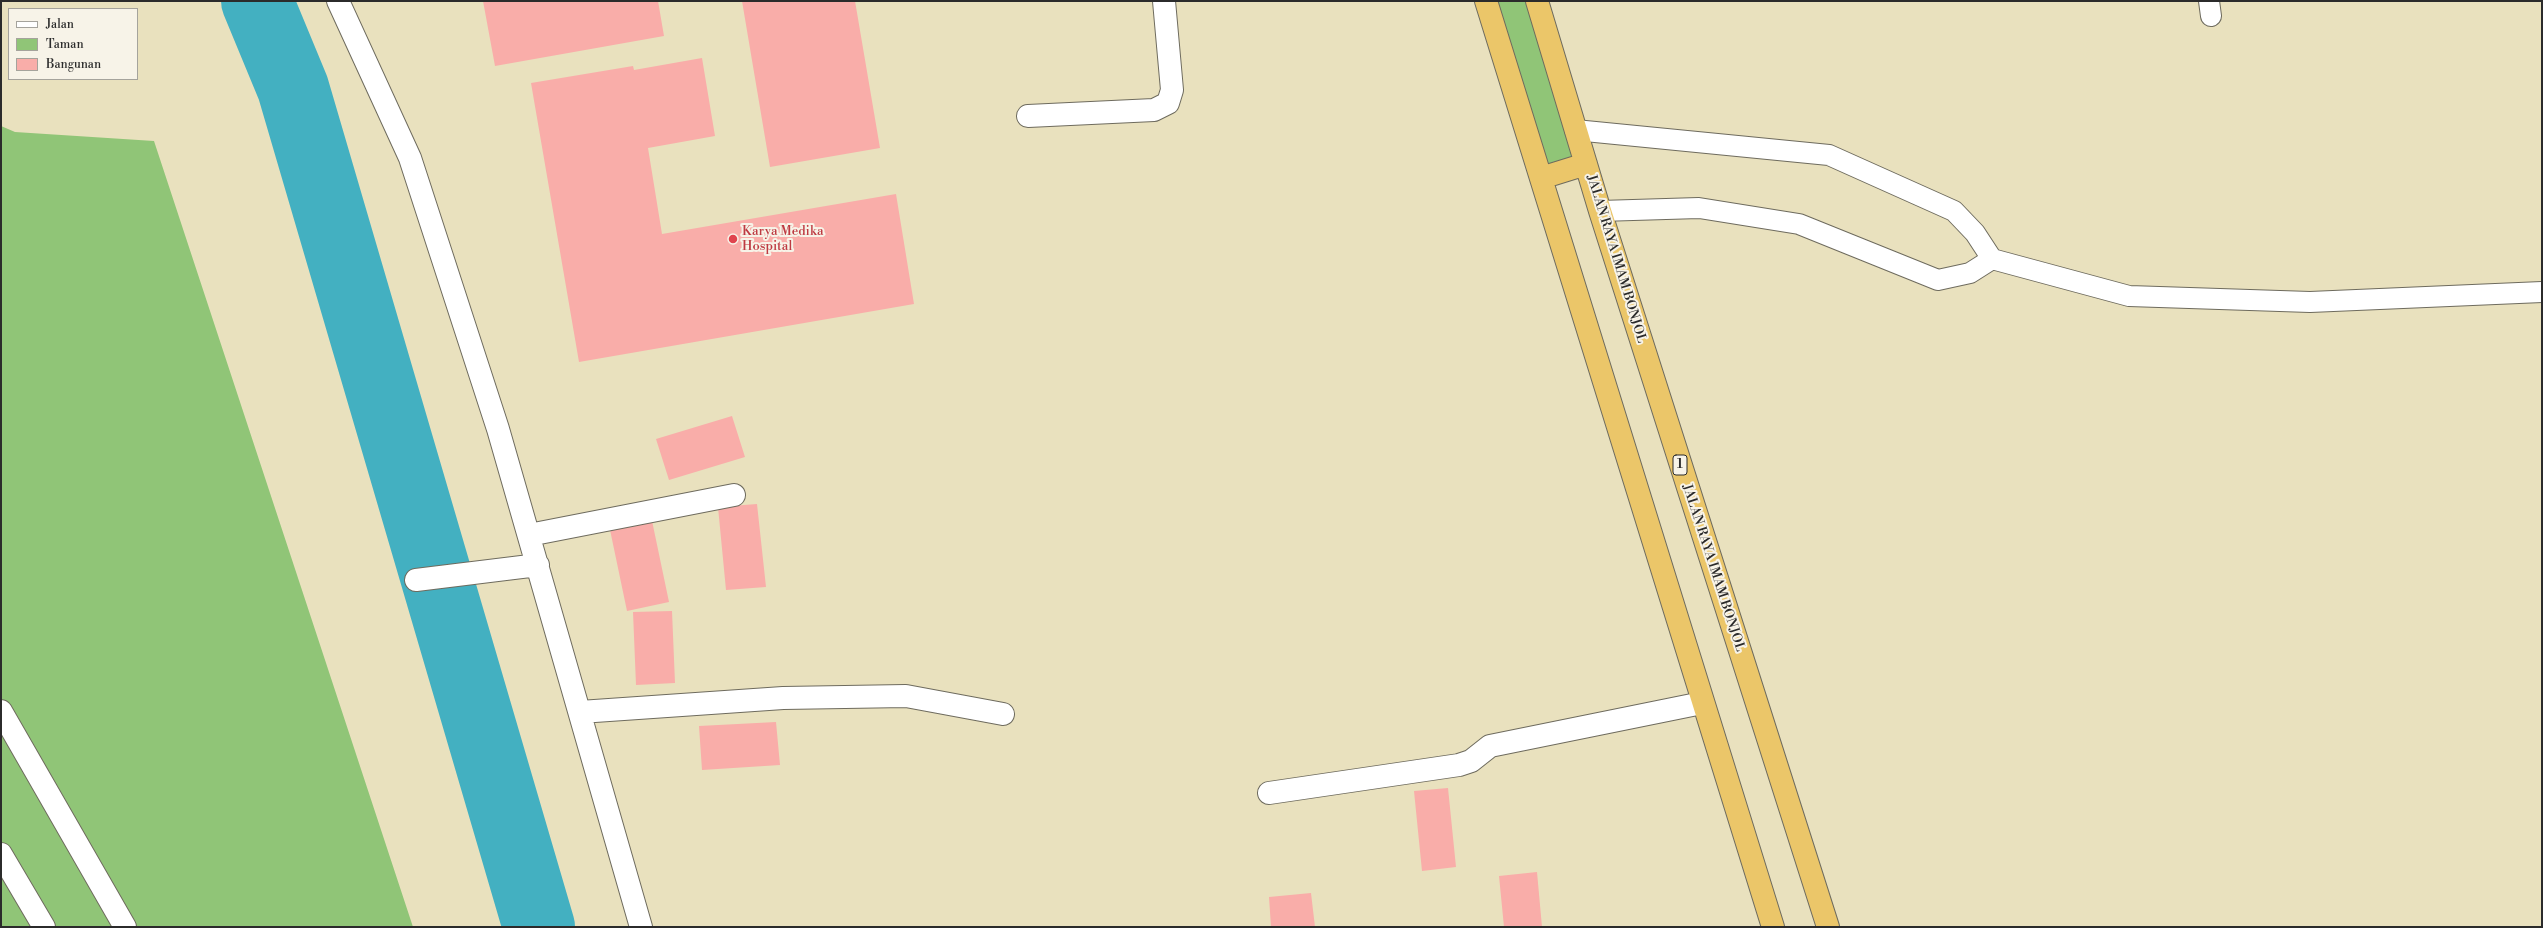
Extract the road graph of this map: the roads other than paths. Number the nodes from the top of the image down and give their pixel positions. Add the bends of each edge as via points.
1 (338, 1) edge
2 (1164, 1) edge
3 (1486, 1) edge
4 (1537, 1) edge
5 (1028, 116) dead end
6 (1575, 130) junction
7 (1586, 164) junction
8 (1541, 178) junction
9 (1600, 211) junction
10 (1992, 259) junction
11 (2542, 292) edge
12 (734, 495) dead end
13 (529, 535) junction
14 (538, 565) junction
15 (420, 580) dead end
16 (1702, 703) junction
17 (1, 711) edge
18 (580, 712) junction
19 (1003, 714) dead end
20 (1269, 793) dead end
21 (1, 854) edge
22 (44, 927) edge
23 (125, 927) edge
24 (641, 927) edge
25 (1773, 927) edge
26 (1828, 927) edge

1 - 13 street via 410,158 498,429
2 - 5 street via 1172,90 1168,103 1154,110
3 - 8 highway
4 - 6 highway, JALAN RAYA IMAM BONJOL / 1
6 - 7 highway, JALAN RAYA IMAM BONJOL / 1
6 - 10 lane via 1829,155 1954,211 1975,233
7 - 8 highway
7 - 9 highway, JALAN RAYA IMAM BONJOL / 1
8 - 16 highway
9 - 10 lane via 1699,208 1799,224 1938,280 1970,273
9 - 26 highway, JALAN RAYA IMAM BONJOL / 1
10 - 11 lane via 2129,296 2310,302
12 - 13 street
13 - 14 street
14 - 15 street
14 - 18 street
16 - 20 street via 1490,746 1471,760 1459,765
16 - 25 highway
17 - 23 street
18 - 19 street via 783,698 906,696
18 - 24 street
21 - 22 street

